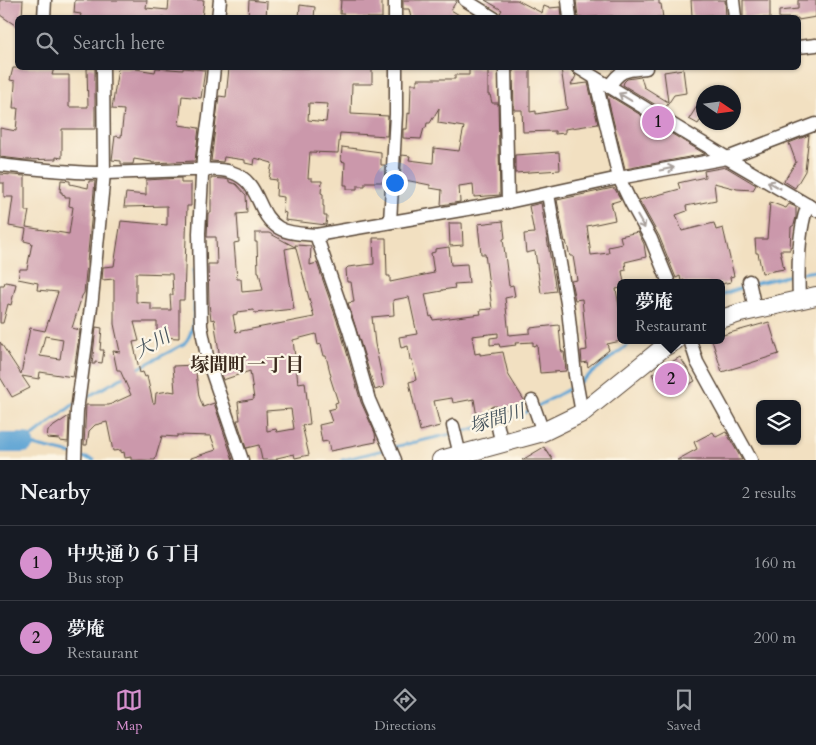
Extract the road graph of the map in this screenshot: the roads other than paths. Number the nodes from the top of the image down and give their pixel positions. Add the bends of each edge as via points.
1 (45, 0) edge
2 (220, 0) edge
3 (395, 0) edge
4 (465, 0) edge
5 (568, 0) edge
6 (733, 0) edge
7 (44, 15) edge
8 (218, 15) edge
9 (395, 15) edge
10 (489, 15) edge
11 (570, 15) edge
12 (735, 15) edge
13 (816, 45) edge
14 (801, 47) edge
15 (103, 70) edge
16 (214, 70) edge
17 (396, 70) edge
18 (505, 70) edge
19 (582, 70) edge
20 (626, 70) edge
21 (595, 78) junction
22 (609, 87) junction
23 (816, 124) edge
24 (727, 158) junction
25 (0, 165) edge
26 (203, 170) junction
27 (104, 173) junction
28 (619, 178) junction
29 (548, 194) junction
30 (508, 202) junction
31 (812, 207) edge
32 (390, 222) junction
33 (316, 235) junction
34 (667, 279) edge
35 (805, 293) edge
36 (725, 317) edge
37 (665, 344) edge
38 (691, 344) edge
39 (532, 401) dead end
40 (582, 412) junction
41 (495, 414) dead end
42 (540, 424) junction
43 (454, 426) dead end
44 (500, 437) junction
45 (458, 447) junction
46 (75, 454) edge
47 (394, 458) edge
48 (242, 460) edge
49 (441, 460) edge
50 (751, 460) edge

1 - 7 street
2 - 8 street
3 - 9 street
4 - 10 street
5 - 11 street
6 - 12 street
13 - 14 street
15 - 27 street
16 - 26 street
17 - 32 street
18 - 30 street
19 - 21 street
20 - 22 street via 616,76
21 - 22 street
21 - 28 street
24 -> 22 street
23 - 24 street
28 -> 24 street
31 -> 24 street
25 - 27 street via 56,172
26 - 27 street
26 - 33 street via 230,171 244,178 253,188 266,215 280,229
26 - 48 street via 199,233 201,326 208,361
27 - 46 street via 92,299 76,411
28 - 29 street
28 -> 34 street via 651,239
29 - 30 street
29 - 40 street
30 - 32 street
31 - 35 street via 803,216 799,269
32 - 33 street
33 - 47 street via 369,400
35 - 36 street via 752,295
37 - 40 street
38 - 50 street via 697,362
39 - 42 street
40 - 42 street
41 - 44 street
42 - 44 street
43 - 45 street
44 - 45 street
45 - 49 street

